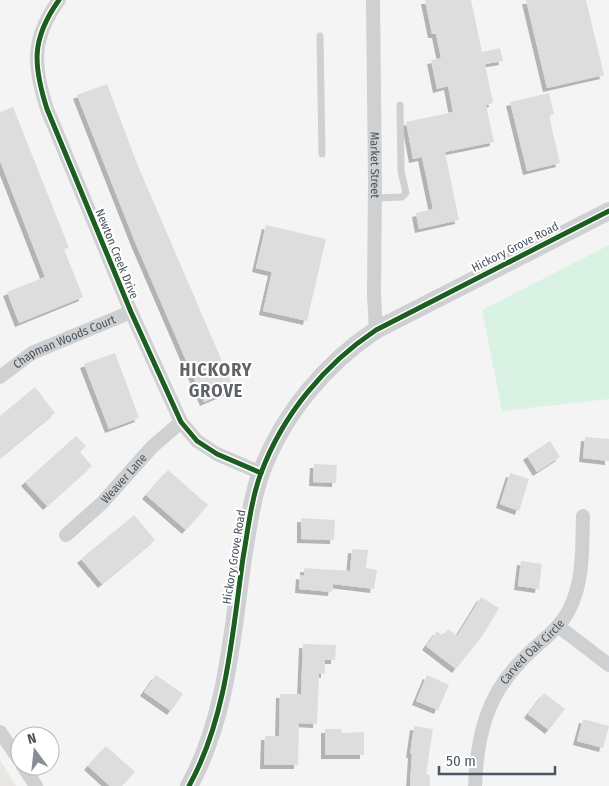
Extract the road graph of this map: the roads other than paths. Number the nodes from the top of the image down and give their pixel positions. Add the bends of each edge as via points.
1 (59, 0) edge
2 (373, 0) edge
3 (320, 36) dead end
4 (400, 104) dead end
5 (322, 154) dead end
6 (375, 198) junction
7 (609, 211) edge
8 (131, 312) junction
9 (376, 330) junction
10 (0, 377) edge
11 (181, 422) junction
12 (261, 473) junction
13 (583, 516) dead end
14 (66, 535) dead end
15 (558, 626) junction
16 (609, 665) edge
17 (0, 732) edge
18 (10, 746) edge
19 (189, 786) edge
20 (476, 786) edge

1 - 8 street, Newton Creek Drive via 41,34 36,57 37,75 47,109
2 - 6 street, Market Street
3 - 5 lane
4 - 6 lane via 401,172 406,194
6 - 9 street, Market Street
7 - 9 street, Hickory Grove Road
8 - 10 street, Chapman Woods Court via 32,353
8 - 11 street, Newton Creek Drive
9 - 12 street, Hickory Grove Road via 348,350 305,395 284,427
11 - 12 street, Newton Creek Drive via 198,441 217,454
11 - 14 street, Weaver Lane
12 - 19 street, Hickory Grove Road via 248,525 220,705 205,753
13 - 15 street, Carved Oak Circle via 578,589
15 - 16 street
15 - 20 street, Carved Oak Circle via 516,667 490,707 481,732
17 - 18 street

